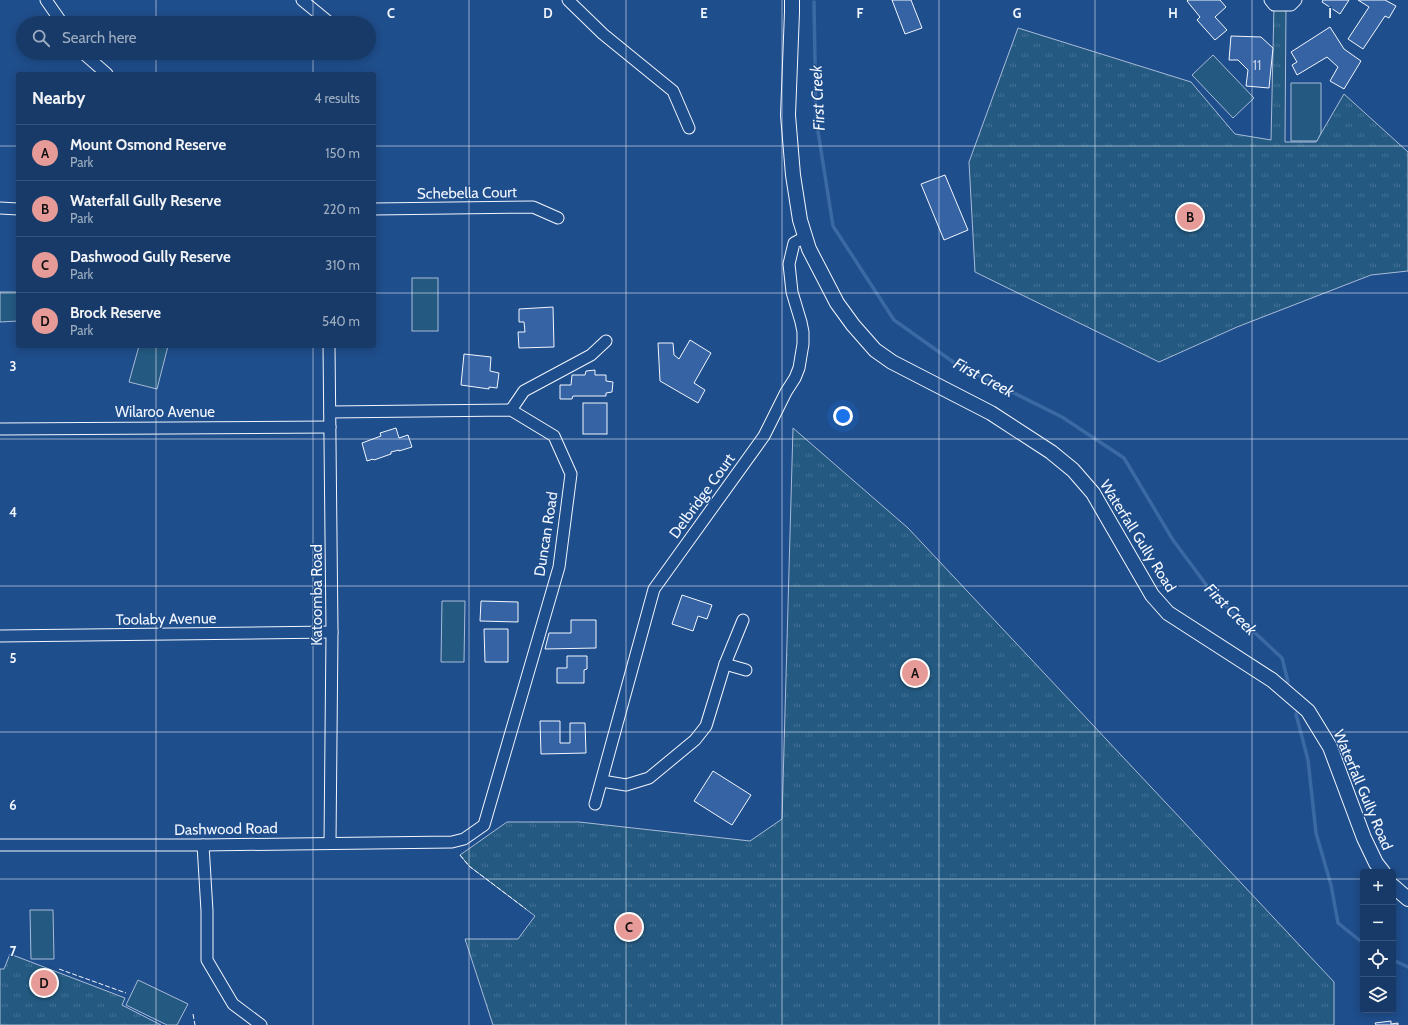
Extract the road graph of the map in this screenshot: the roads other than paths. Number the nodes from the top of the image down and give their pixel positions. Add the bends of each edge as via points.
1 (46, 0) edge
2 (302, 0) edge
3 (568, 0) edge
4 (1270, 0) edge
5 (1296, 0) edge
6 (792, 6) edge
7 (57, 16) edge
8 (321, 16) edge
9 (92, 60) edge
10 (105, 72) edge
11 (690, 128) dead end
12 (0, 208) edge
13 (16, 208) edge
14 (376, 209) edge
15 (558, 218) dead end
16 (805, 236) junction
17 (606, 341) dead end
18 (329, 348) edge
19 (511, 410) junction
20 (330, 412) junction
21 (330, 426) junction
22 (0, 429) edge
23 (743, 620) dead end
24 (332, 632) junction
25 (0, 636) edge
26 (725, 664) junction
27 (746, 670) dead end
28 (602, 781) junction
29 (596, 804) dead end
30 (452, 842) joint
31 (330, 843) junction
32 (0, 845) edge
33 (203, 845) junction
34 (1381, 869) edge
35 (1396, 889) edge
36 (1408, 899) edge
37 (261, 1025) edge

1 - 7 street
2 - 8 street
3 - 11 street via 603,34 673,91
4 - 5 street via 1274,5 1291,5
6 - 16 street, Waterfall Gully Road via 788,115 793,175
9 - 10 street
12 - 13 street
14 - 15 street, Schebella Court via 533,207
16 - 28 street, Delbridge Court via 794,243 789,264 792,292 803,332 802,356 797,373 764,436 654,588
16 - 34 street, Waterfall Gully Road via 809,249 838,303 875,350 892,362 991,413 1051,452 1073,470 1094,493 1152,595 1168,613 1272,680 1308,711 1330,747 1364,838
17 - 19 street via 591,355 524,391
18 - 20 street, Katoomba Road
19 - 20 street
19 - 30 street, Duncan Road via 554,436 570,474 559,567 484,825 464,839
20 - 21 street, Katoomba Road
21 - 22 street, Wilaroo Avenue
21 - 24 street, Katoomba Road
23 - 26 street
24 - 25 street, Toolaby Avenue
24 - 31 street, Katoomba Road
26 - 27 street
26 - 28 street via 706,726 695,740 649,778 626,785
28 - 29 street, Delbridge Court
30 - 31 street, Dashwood Road
31 - 33 street, Dashwood Road
32 - 33 street, Dashwood Road
33 - 37 street via 207,960 233,1004
35 - 36 street

